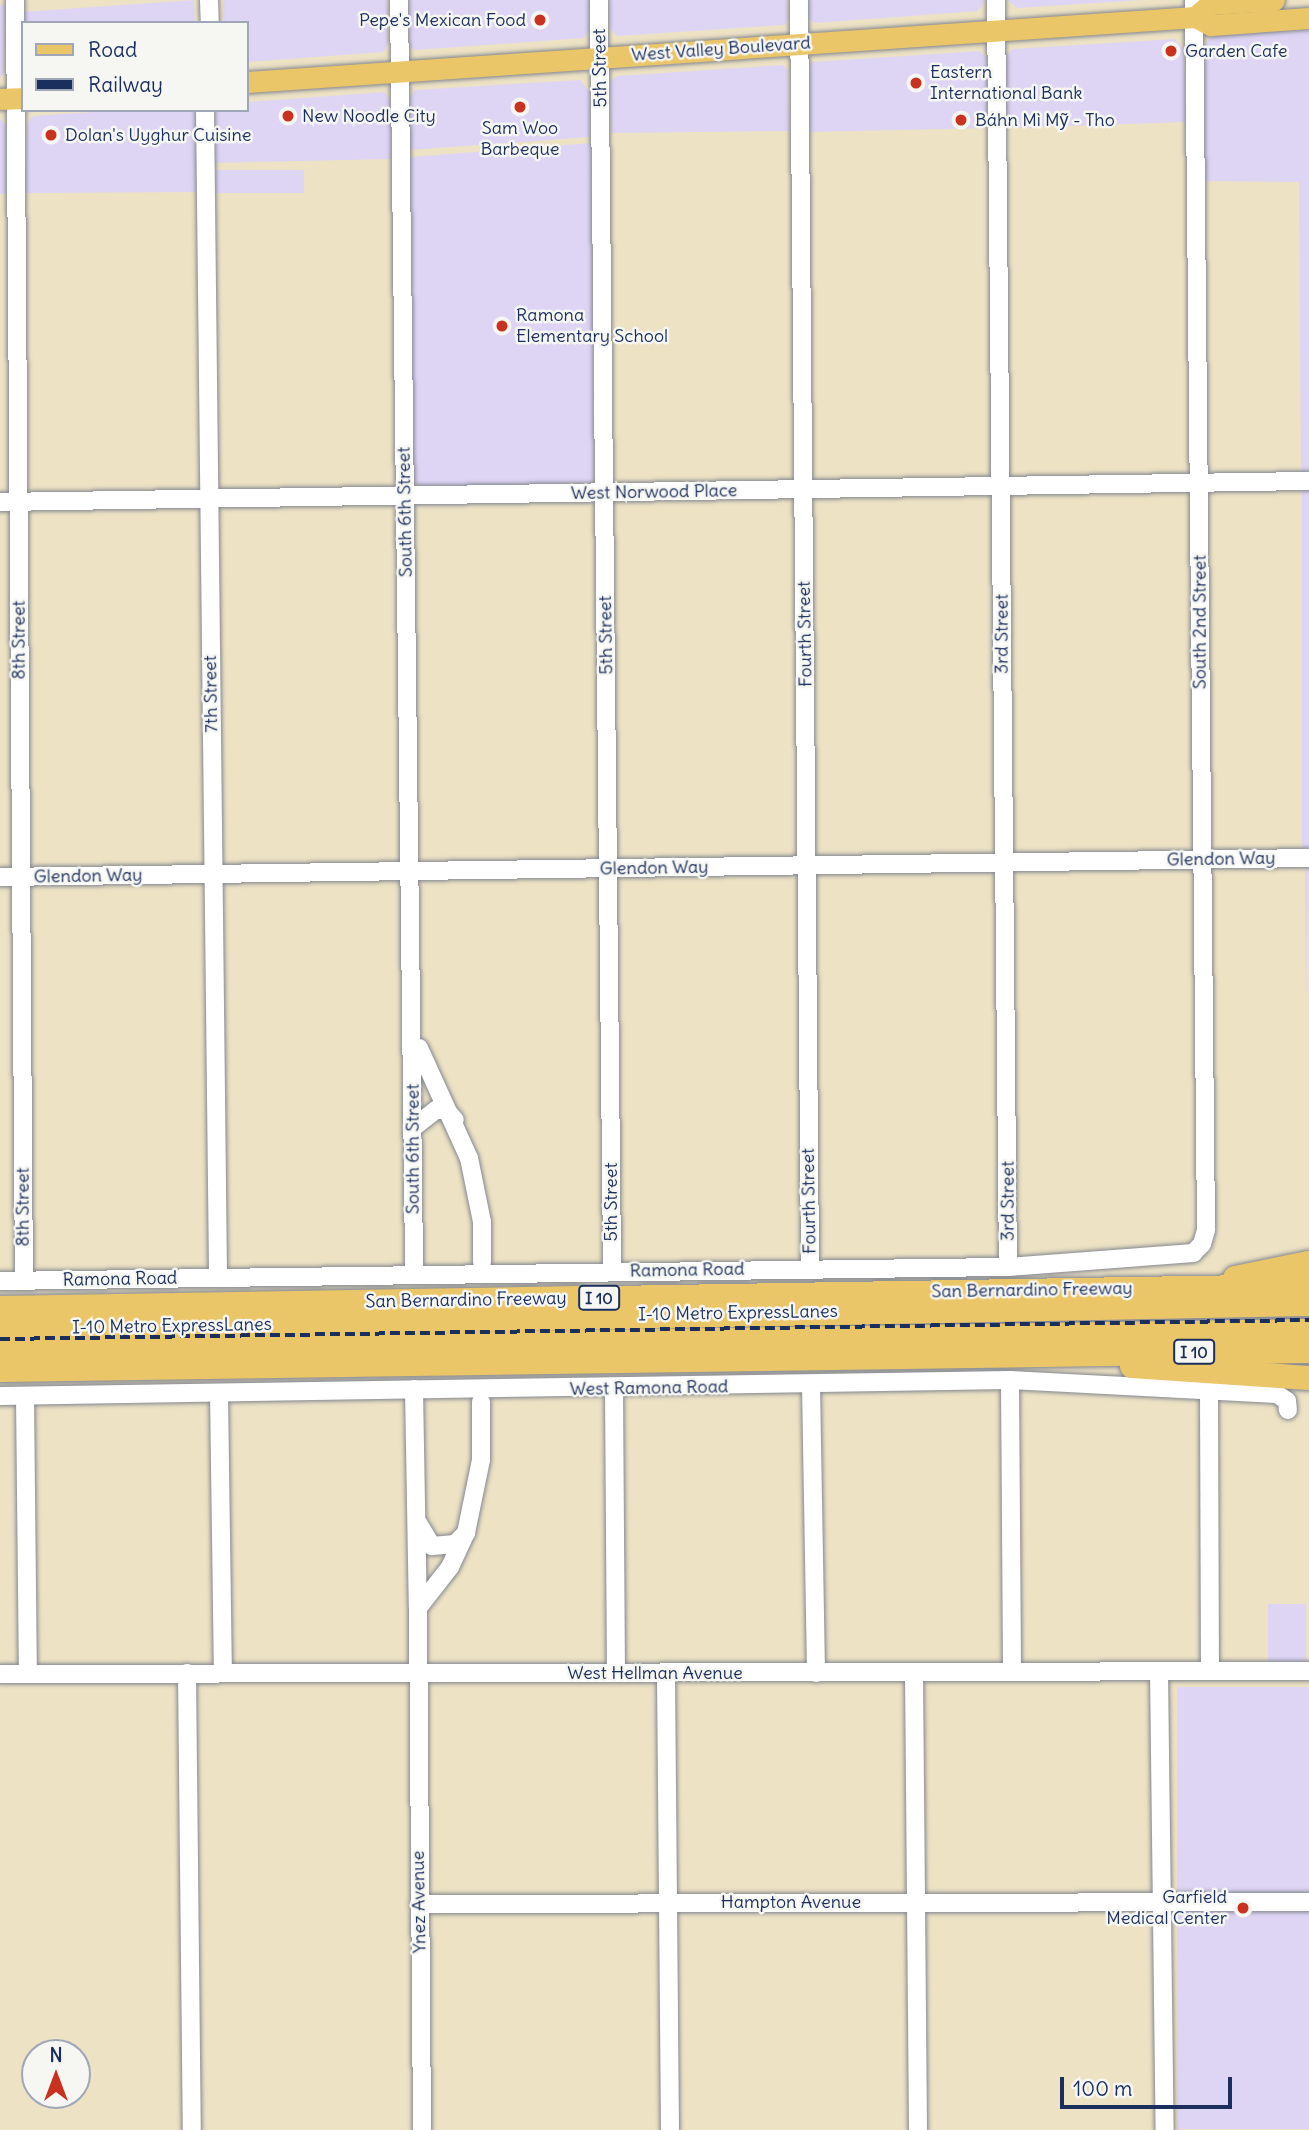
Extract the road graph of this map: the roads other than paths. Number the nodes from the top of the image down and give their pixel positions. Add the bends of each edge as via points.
1 (15, 0) edge
2 (209, 0) edge
3 (399, 0) edge
4 (599, 0) edge
5 (799, 0) edge
6 (996, 0) edge
7 (1274, 0) edge
8 (1195, 9) edge
9 (1309, 18) edge
10 (210, 21) edge
11 (996, 29) junction
12 (800, 45) junction
13 (599, 58) junction
14 (401, 72) junction
15 (248, 82) edge
16 (13, 99) edge
17 (205, 112) edge
18 (1309, 481) edge
19 (1199, 482) junction
20 (1001, 486) junction
21 (803, 489) junction
22 (603, 493) junction
23 (405, 496) junction
24 (209, 498) junction
25 (19, 501) junction
26 (0, 502) edge
27 (1309, 858) edge
28 (1202, 859) junction
29 (1004, 863) junction
30 (806, 866) junction
31 (609, 868) junction
32 (409, 871) junction
33 (214, 874) junction
34 (0, 877) edge
35 (22, 877) junction
36 (411, 1024) junction
37 (457, 1122) junction
38 (414, 1127) junction
39 (1202, 1244) joint
40 (1309, 1244) edge
41 (482, 1262) dead end
42 (1297, 1264) edge
43 (1008, 1267) junction
44 (810, 1269) junction
45 (612, 1271) junction
46 (414, 1273) junction
47 (218, 1278) junction
48 (24, 1280) junction
49 (0, 1281) edge
50 (1309, 1286) edge
51 (1197, 1287) junction
52 (1309, 1304) edge
53 (0, 1308) edge
54 (0, 1329) edge
55 (1309, 1331) edge
56 (1309, 1350) edge
57 (0, 1351) edge
58 (1079, 1354) junction
59 (0, 1370) edge
60 (1262, 1378) junction
61 (1309, 1378) edge
62 (1010, 1380) junction
63 (811, 1385) junction
64 (414, 1389) junction
65 (614, 1389) junction
66 (1209, 1391) junction
67 (219, 1393) junction
68 (0, 1396) edge
69 (25, 1396) junction
70 (481, 1402) dead end
71 (1298, 1404) edge
72 (416, 1519) junction
73 (466, 1533) junction
74 (418, 1608) junction
75 (1160, 1671) junction
76 (1210, 1671) junction
77 (1309, 1671) edge
78 (914, 1672) junction
79 (1012, 1672) junction
80 (187, 1673) junction
81 (223, 1673) junction
82 (616, 1673) junction
83 (666, 1673) junction
84 (816, 1673) junction
85 (0, 1674) edge
86 (28, 1674) junction
87 (417, 1675) junction
88 (918, 1902) junction
89 (1309, 1902) edge
90 (667, 1903) junction
91 (1163, 1903) junction
92 (419, 1904) junction
93 (192, 2130) edge
94 (422, 2130) edge
95 (670, 2130) edge
96 (918, 2130) edge
97 (1165, 2130) edge

1 - 16 street, 8th Street
2 - 10 street
3 - 14 street, South 6th Street
4 - 13 street, 5th Street
5 - 12 street, Fourth Street
6 - 11 street, 3rd Street
7 - 8 main road, West Valley Boulevard
8 - 9 main road, West Valley Boulevard via 1211,25
8 - 11 main road, West Valley Boulevard
8 - 19 street, South 2nd Street
11 - 12 main road, West Valley Boulevard
11 - 20 street, 3rd Street
12 - 13 main road, West Valley Boulevard
12 - 21 street, Fourth Street
13 - 14 main road, West Valley Boulevard
13 - 22 street, 5th Street
14 - 15 main road, West Valley Boulevard
14 - 23 street, South 6th Street
16 - 25 street, 8th Street
17 - 24 street, 7th Street
18 - 19 street, West Norwood Place
19 - 20 street, West Norwood Place
19 - 28 street, South 2nd Street
20 - 21 street, West Norwood Place
20 - 29 street, 3rd Street
21 - 22 street, West Norwood Place
21 - 30 street, Fourth Street
22 - 23 street, West Norwood Place
22 - 31 street, 5th Street
23 - 24 street, West Norwood Place
23 - 32 street, South 6th Street
24 - 25 street, West Norwood Place
24 - 33 street, 7th Street
25 - 26 street, West Norwood Place
25 - 35 street, 8th Street
27 - 28 street, Glendon Way
28 - 29 street, Glendon Way
28 - 39 street, South 2nd Street via 1206,1230
29 - 30 street, Glendon Way
29 - 43 street, 3rd Street
30 - 31 street, Glendon Way
30 - 44 street, Fourth Street
31 - 32 street, Glendon Way
31 - 45 street, 5th Street
32 - 33 street, Glendon Way
32 - 36 street, South 6th Street
33 - 35 street, Glendon Way
33 - 47 street, 7th Street
34 - 35 street, Glendon Way
35 - 48 street, 8th Street
36 - 37 street, South 6th Street via 425,1069
36 - 38 street, South 6th Street
37 - 38 street via 446,1110 436,1110
37 - 41 street, South 6th Street via 479,1198
38 - 46 street, South 6th Street
39 - 43 street, Ramona Road via 1193,1253
40 - 42 highway
42 - 51 highway
43 - 44 street, Ramona Road
44 - 45 street, Ramona Road
45 - 46 street, Ramona Road
46 - 47 street, Ramona Road
47 - 48 street, Ramona Road
48 - 49 street, Ramona Road
50 - 51 highway, San Bernardino Freeway / I 10
51 - 53 highway, San Bernardino Freeway / I 10
52 - 54 highway, I-10 Metro ExpressLanes
55 - 57 highway, I-10 Metro ExpressLanes
56 - 58 highway, I 10
58 - 59 highway, I 10
58 - 60 highway via 1138,1368
60 - 61 highway
60 - 71 highway via 1292,1386
62 - 63 street, West Ramona Road
62 - 66 street, West Ramona Road
62 - 79 street
63 - 65 street, West Ramona Road
63 - 84 street
64 - 65 street, West Ramona Road
64 - 67 street, West Ramona Road
64 - 72 street
65 - 82 street
66 - 71 street, West Ramona Road via 1277,1394
66 - 76 street
67 - 69 street, West Ramona Road
67 - 81 street
68 - 69 street, West Ramona Road
69 - 86 street
70 - 73 street via 481,1460
72 - 73 street via 432,1546 455,1544
72 - 74 street
73 - 74 street via 450,1567
74 - 87 street
75 - 76 street, West Hellman Avenue
75 - 79 street, West Hellman Avenue
75 - 91 street
76 - 77 street, West Hellman Avenue
78 - 79 street, West Hellman Avenue
78 - 84 street, West Hellman Avenue
78 - 88 street
80 - 81 street, West Hellman Avenue
80 - 86 street, West Hellman Avenue
80 - 93 street
81 - 87 street, West Hellman Avenue
82 - 83 street, West Hellman Avenue
82 - 87 street, West Hellman Avenue
83 - 84 street, West Hellman Avenue
83 - 90 street
85 - 86 street, West Hellman Avenue
87 - 92 street, Ynez Avenue
88 - 90 street, Hampton Avenue
88 - 91 street, Hampton Avenue
88 - 96 street
89 - 91 street
90 - 92 street, Hampton Avenue
90 - 95 street
91 - 97 street
92 - 94 street, Ynez Avenue

